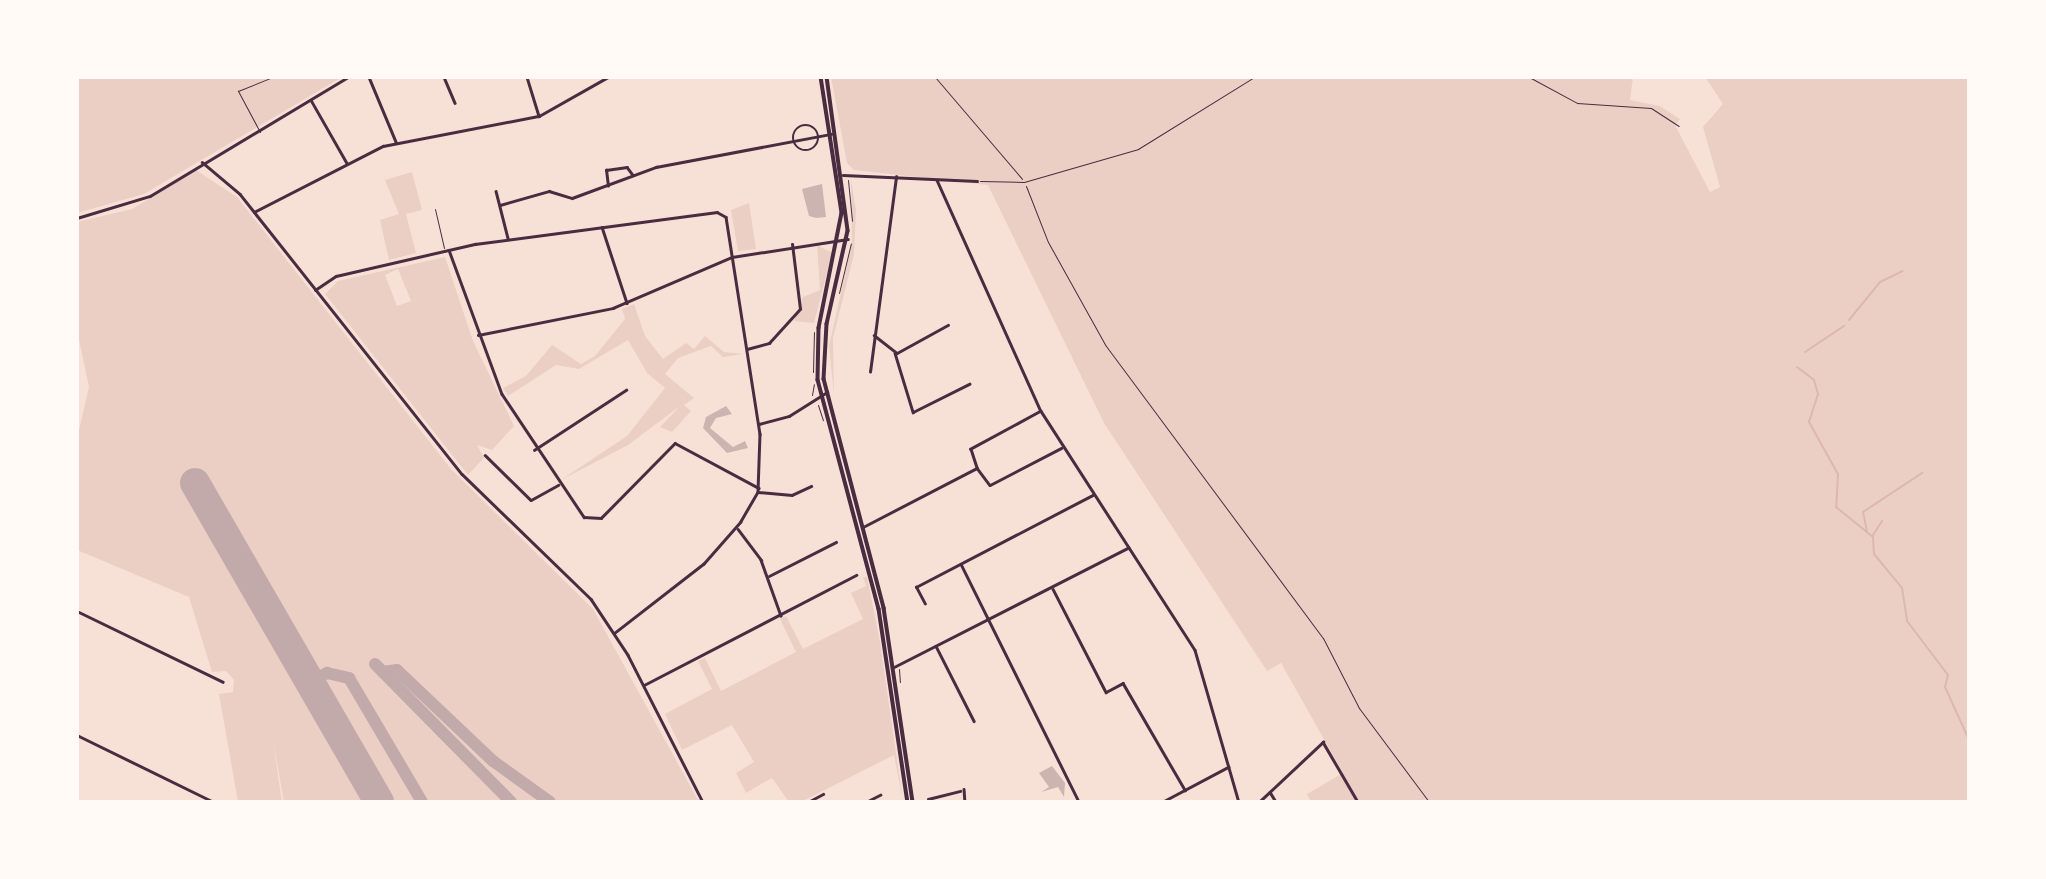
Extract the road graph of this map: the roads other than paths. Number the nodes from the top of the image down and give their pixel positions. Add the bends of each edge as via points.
1 (272, 77) edge
2 (348, 77) edge
3 (369, 77) edge
4 (444, 77) edge
5 (527, 77) edge
6 (608, 77) edge
7 (821, 77) edge
8 (827, 77) edge
9 (1254, 77) edge
10 (1529, 77) edge
11 (310, 100) junction
12 (455, 103) dead end
13 (539, 116) junction
14 (1679, 126) dead end
15 (260, 132) junction
16 (831, 134) junction
17 (818, 136) junction
18 (794, 140) junction
19 (396, 142) junction
20 (202, 162) junction
21 (347, 163) junction
22 (633, 175) junction
23 (845, 175) junction
24 (896, 177) junction
25 (937, 180) junction
26 (978, 181) joint
27 (608, 186) junction
28 (496, 191) dead end
29 (500, 205) junction
30 (435, 209) dead end
31 (254, 212) junction
32 (77, 218) edge
33 (602, 227) junction
34 (508, 238) junction
35 (841, 238) junction
36 (850, 238) junction
37 (792, 244) junction
38 (447, 250) junction
39 (732, 257) junction
40 (315, 290) junction
41 (627, 303) junction
42 (948, 325) dead end
43 (477, 335) junction
44 (874, 335) junction
45 (747, 349) junction
46 (895, 353) junction
47 (870, 372) dead end
48 (969, 384) dead end
49 (626, 390) dead end
50 (827, 392) junction
51 (821, 393) junction
52 (1041, 411) junction
53 (758, 424) junction
54 (1062, 447) junction
55 (534, 450) junction
56 (485, 455) dead end
57 (977, 468) junction
58 (558, 485) junction
59 (811, 486) dead end
60 (758, 490) junction
61 (1093, 495) junction
62 (863, 527) junction
63 (737, 528) junction
64 (836, 542) dead end
65 (1128, 548) junction
66 (961, 564) junction
67 (769, 576) junction
68 (856, 576) dead end
69 (1052, 587) junction
70 (925, 604) dead end
71 (77, 611) edge
72 (782, 616) junction
73 (989, 619) junction
74 (615, 633) junction
75 (936, 646) junction
76 (896, 667) junction
77 (223, 682) dead end
78 (644, 685) junction
79 (974, 721) dead end
80 (77, 735) edge
81 (1228, 767) junction
82 (1185, 790) junction
83 (1270, 792) junction
84 (823, 794) dead end
85 (880, 795) dead end
86 (928, 799) dead end
87 (214, 802) edge
88 (703, 802) edge
89 (808, 802) edge
90 (866, 802) edge
91 (911, 802) edge
92 (965, 802) edge
93 (1079, 802) edge
94 (1162, 802) edge
95 (1239, 802) edge
96 (1259, 802) edge
97 (1276, 802) edge
98 (1358, 802) edge

1 - 15 lane via 238,92
2 - 11 street
3 - 19 street
4 - 12 street
5 - 13 street
6 - 13 street
7 - 16 main road
8 - 23 main road
9 - 26 lane via 1150,143 1024,182
10 - 14 lane via 1577,103 1651,108
11 - 15 street
11 - 21 street
13 - 19 street
15 - 20 street
16 - 17 street
16 - 35 main road
17 - 18 street
17 - 18 street via 813,126 794,129
17 - 18 street via 820,146 808,149 797,150
18 - 22 street
19 - 21 street
20 - 31 street
20 - 32 street via 141,201
21 - 31 street
22 - 27 street
22 - 27 street via 627,167 606,170
23 - 24 street
23 - 36 main road
24 - 25 street
24 - 44 street
25 - 26 street
25 - 52 street
27 - 29 street via 572,198 549,191
28 - 29 street
29 - 34 street
30 - 38 lane
31 - 40 street
33 - 34 street
33 - 39 street via 723,214
33 - 41 street
34 - 38 street
35 - 36 street
35 - 37 street
35 - 51 main road via 817,343
36 - 50 main road via 824,341
37 - 39 street
37 - 45 street via 800,309 769,343
38 - 40 street via 336,276
38 - 43 street
39 - 41 street
39 - 45 street
40 - 74 street via 462,474 575,580
41 - 43 street
42 - 46 street
43 - 55 street
44 - 46 street
44 - 47 street
45 - 53 street
46 - 48 street via 913,412
49 - 55 street
50 - 51 street
50 - 62 main road
51 - 53 street via 789,416
51 - 91 main road via 879,610
52 - 54 street
52 - 57 street via 971,449
53 - 60 street
54 - 57 street via 990,485
54 - 61 street
55 - 58 street
56 - 58 street via 531,500
57 - 62 street
58 - 60 street via 594,521 675,443
59 - 60 street via 792,495
60 - 63 street
61 - 65 street
61 - 66 street
62 - 76 main road
63 - 67 street
63 - 74 street via 694,572
64 - 67 street
65 - 69 street
65 - 81 street via 1195,650
66 - 70 street via 916,587
66 - 73 street
67 - 72 street
68 - 72 street
69 - 73 street
69 - 82 street via 1106,692 1123,683
71 - 77 street
72 - 78 street
73 - 75 street
73 - 93 street
74 - 78 street
75 - 76 street
75 - 79 street
76 - 91 main road
78 - 88 street
80 - 87 street
81 - 82 street
81 - 95 street
82 - 94 street
83 - 96 street
83 - 97 street
83 - 98 street via 1323,743
84 - 89 street
85 - 90 street
86 - 92 street via 962,790

